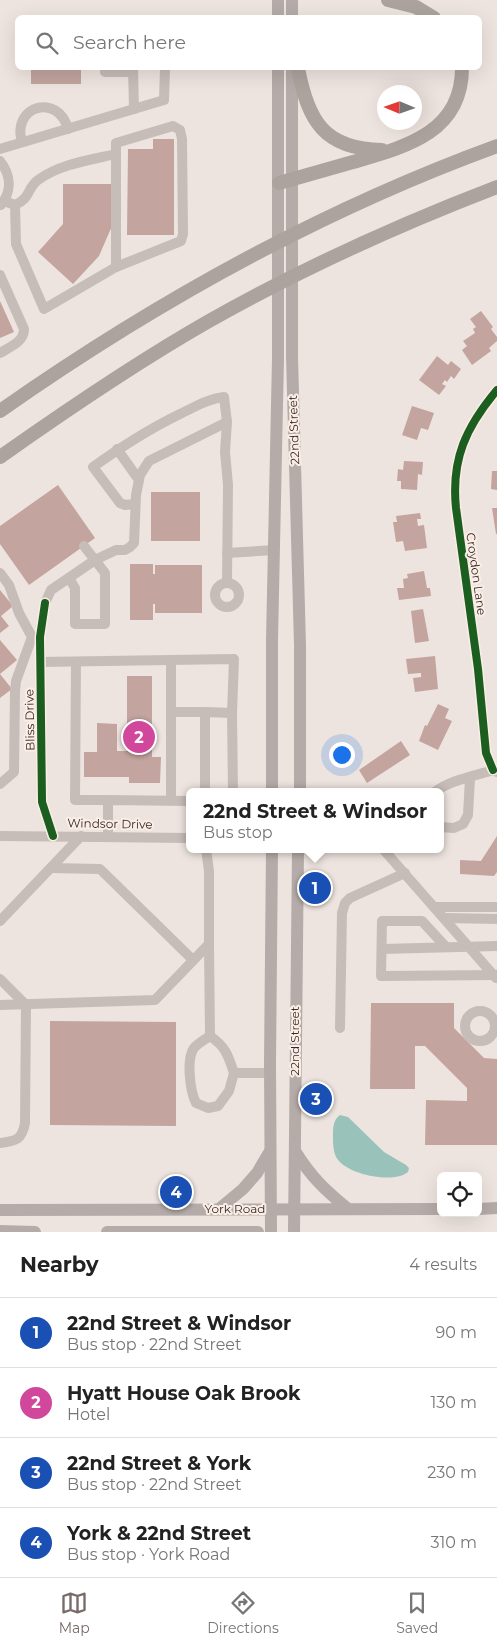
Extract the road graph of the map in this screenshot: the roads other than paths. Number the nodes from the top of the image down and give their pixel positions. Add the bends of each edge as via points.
1 (388, 0) edge
2 (429, 15) edge
3 (105, 70) edge
4 (133, 70) edge
5 (165, 70) edge
6 (278, 70) edge
7 (292, 70) edge
8 (298, 70) edge
9 (462, 70) edge
10 (134, 109) junction
11 (68, 129) junction
12 (22, 142) junction
13 (497, 146) edge
14 (0, 149) edge
15 (393, 151) junction
16 (116, 154) junction
17 (0, 161) edge
18 (293, 179) junction
19 (279, 183) junction
20 (497, 187) edge
21 (2, 204) edge
22 (15, 205) junction
23 (116, 267) junction
24 (0, 275) edge
25 (0, 353) edge
26 (497, 390) edge
27 (0, 411) edge
28 (227, 422) junction
29 (117, 450) junction
30 (0, 457) edge
31 (138, 480) junction
32 (135, 504) junction
33 (84, 546) dead end
34 (274, 550) junction
35 (227, 552) junction
36 (96, 560) junction
37 (0, 572) edge
38 (69, 578) junction
39 (227, 583) dead end
40 (36, 637) junction
41 (171, 660) junction
42 (40, 662) junction
43 (76, 662) junction
44 (171, 712) junction
45 (205, 712) junction
46 (232, 713) junction
47 (495, 771) edge
48 (470, 778) junction
49 (0, 784) edge
50 (205, 788) edge
51 (232, 788) edge
52 (272, 788) edge
53 (300, 788) edge
54 (440, 788) edge
55 (108, 800) junction
56 (171, 800) junction
57 (186, 801) edge
58 (444, 827) edge
59 (0, 836) edge
60 (53, 836) junction
61 (81, 836) junction
62 (108, 836) junction
63 (186, 838) edge
64 (207, 853) edge
65 (272, 853) edge
66 (298, 853) edge
67 (387, 853) edge
68 (51, 868) junction
69 (405, 873) junction
70 (434, 907) junction
71 (497, 907) edge
72 (444, 918) junction
73 (497, 919) edge
74 (0, 921) edge
75 (209, 944) junction
76 (446, 946) junction
77 (468, 946) junction
78 (497, 946) edge
79 (382, 949) junction
80 (193, 960) junction
81 (496, 977) edge
82 (0, 979) edge
83 (26, 1005) junction
84 (0, 1006) edge
85 (340, 1028) dead end
86 (210, 1036) junction
87 (234, 1073) junction
88 (270, 1073) junction
89 (0, 1143) edge
90 (270, 1151) junction
91 (295, 1151) junction
92 (497, 1208) edge
93 (219, 1209) junction
94 (271, 1209) junction
95 (295, 1209) junction
96 (348, 1209) junction
97 (437, 1209) edge
98 (482, 1209) edge
99 (0, 1210) edge
100 (0, 1231) edge
101 (35, 1232) edge
102 (107, 1232) edge
103 (186, 1232) edge
104 (258, 1232) edge
105 (271, 1232) edge
106 (294, 1232) edge

1 - 2 highway via 416,7
3 - 4 street
4 - 10 street
5 - 10 street via 164,100
6 - 19 main road, 22nd Street
7 - 18 main road, 22nd Street
8 - 15 highway via 302,90 320,128 344,144
9 - 15 highway via 457,100 447,116 426,136
10 - 11 street
11 - 12 street
11 - 12 street via 56,110 34,109 20,127
12 - 14 street
13 - 27 highway via 363,200 246,259 117,333
15 - 18 highway
16 - 22 street via 53,170 35,182 24,201
16 - 23 street
16 - 23 street via 116,142 173,126 180,130 181,241
17 - 21 street via 9,179
18 - 19 highway
18 - 53 main road, 22nd Street
19 - 34 main road, 22nd Street
20 - 30 highway via 336,255 232,308 115,379
21 - 22 street
22 - 23 street via 16,244 44,309
24 - 25 street via 24,329 21,340
26 - 47 street, Croydon Lane via 466,434 454,482 486,753
28 - 29 street via 224,397 209,399
28 - 31 street via 149,460
28 - 35 street
29 - 31 street
29 - 32 street via 94,467 120,503
31 - 32 street
32 - 36 street via 134,543 125,550 116,550
33 - 36 street
34 - 35 street
34 - 52 main road, 22nd Street
35 - 39 street
36 - 38 street
36 - 38 street via 105,573 105,624 75,624 75,588
37 - 40 street via 9,585 19,612
38 - 40 street, Bliss Drive via 51,590
40 - 42 street, Bliss Drive
40 - 49 street via 16,681 14,772
41 - 43 street
41 - 44 street
41 - 46 street via 234,659
42 - 43 street
42 - 60 street, Bliss Drive via 42,802
43 - 55 street via 74,800
44 - 45 street
44 - 56 street
45 - 46 street
45 - 50 street
46 - 51 street
47 - 48 street
48 - 54 street
48 - 58 street via 468,815 463,824
55 - 56 street
55 - 62 street
56 - 57 street
59 - 60 street, Windsor Drive
60 - 61 street, Windsor Drive
61 - 62 street, Windsor Drive
61 - 68 street
62 - 63 street, Windsor Drive
64 - 75 street
65 - 88 main road, 22nd Street
66 - 91 main road, 22nd Street
67 - 69 street
68 - 74 street
68 - 80 street via 100,869
69 - 70 street
69 - 85 street via 345,903 342,913
70 - 71 street
70 - 72 street
72 - 73 street
72 - 77 street
75 - 80 street
75 - 86 street
76 - 77 street
76 - 79 street
76 - 79 street via 422,921 382,921
77 - 78 street
77 - 81 street
79 - 81 street via 381,976
80 - 83 street via 156,1000
82 - 83 street
83 - 84 street
83 - 89 street via 25,1123 22,1136 14,1142
86 - 87 street via 229,1056
86 - 87 street via 192,1050 191,1093 196,1102 208,1108 218,1106 229,1091
87 - 88 street
88 - 90 main road, 22nd Street
90 - 93 main road via 243,1189
90 - 94 main road, 22nd Street
91 - 95 main road, 22nd Street
91 - 96 main road via 318,1184
92 - 98 main road
93 - 94 main road, York Road
93 - 99 main road, York Road
94 - 95 main road, York Road
94 - 105 main road, 22nd Street
95 - 96 main road, York Road
95 - 106 main road, 22nd Street
96 - 97 main road, York Road
100 - 101 main road
102 - 103 main road, York Road
103 - 104 main road, York Road

